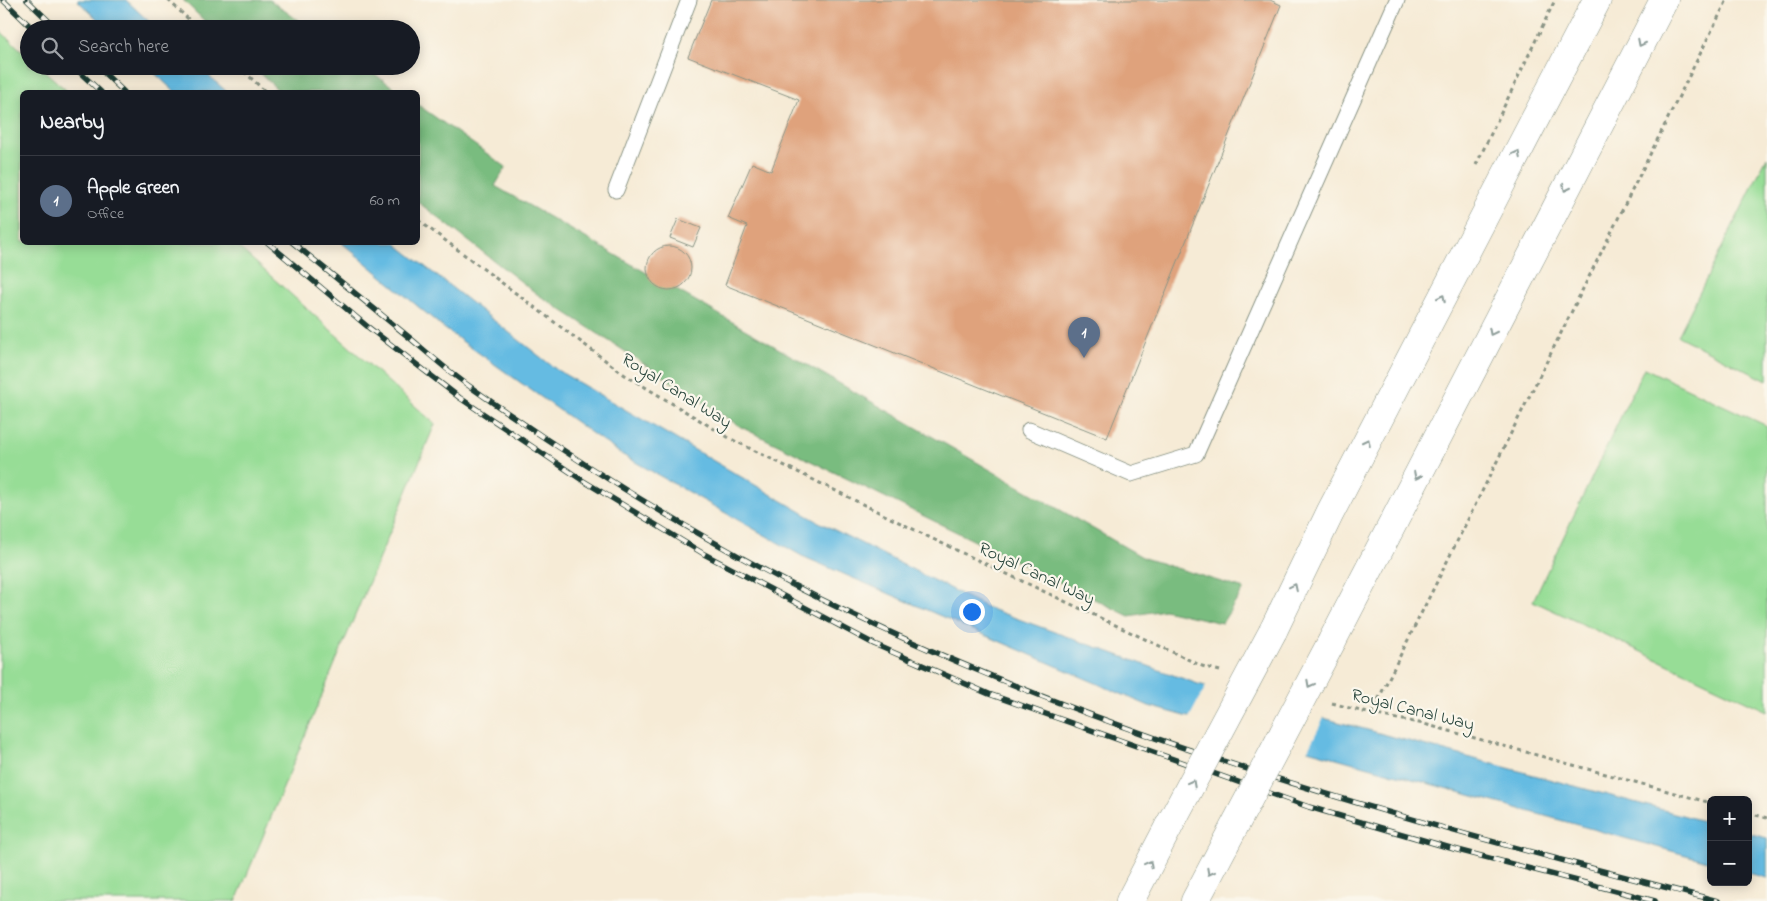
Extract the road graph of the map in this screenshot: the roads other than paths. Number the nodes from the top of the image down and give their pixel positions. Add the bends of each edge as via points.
1 (689, 0) edge
2 (1397, 0) edge
3 (1597, 0) edge
4 (1664, 0) edge
5 (616, 190) dead end
6 (1029, 430) dead end
7 (1130, 901) edge
8 (1195, 901) edge

1 - 5 lane
2 - 6 lane via 1196,454 1131,474
7 -> 3 main road, bridge via 1273,631 1330,513
4 -> 8 main road, bridge

